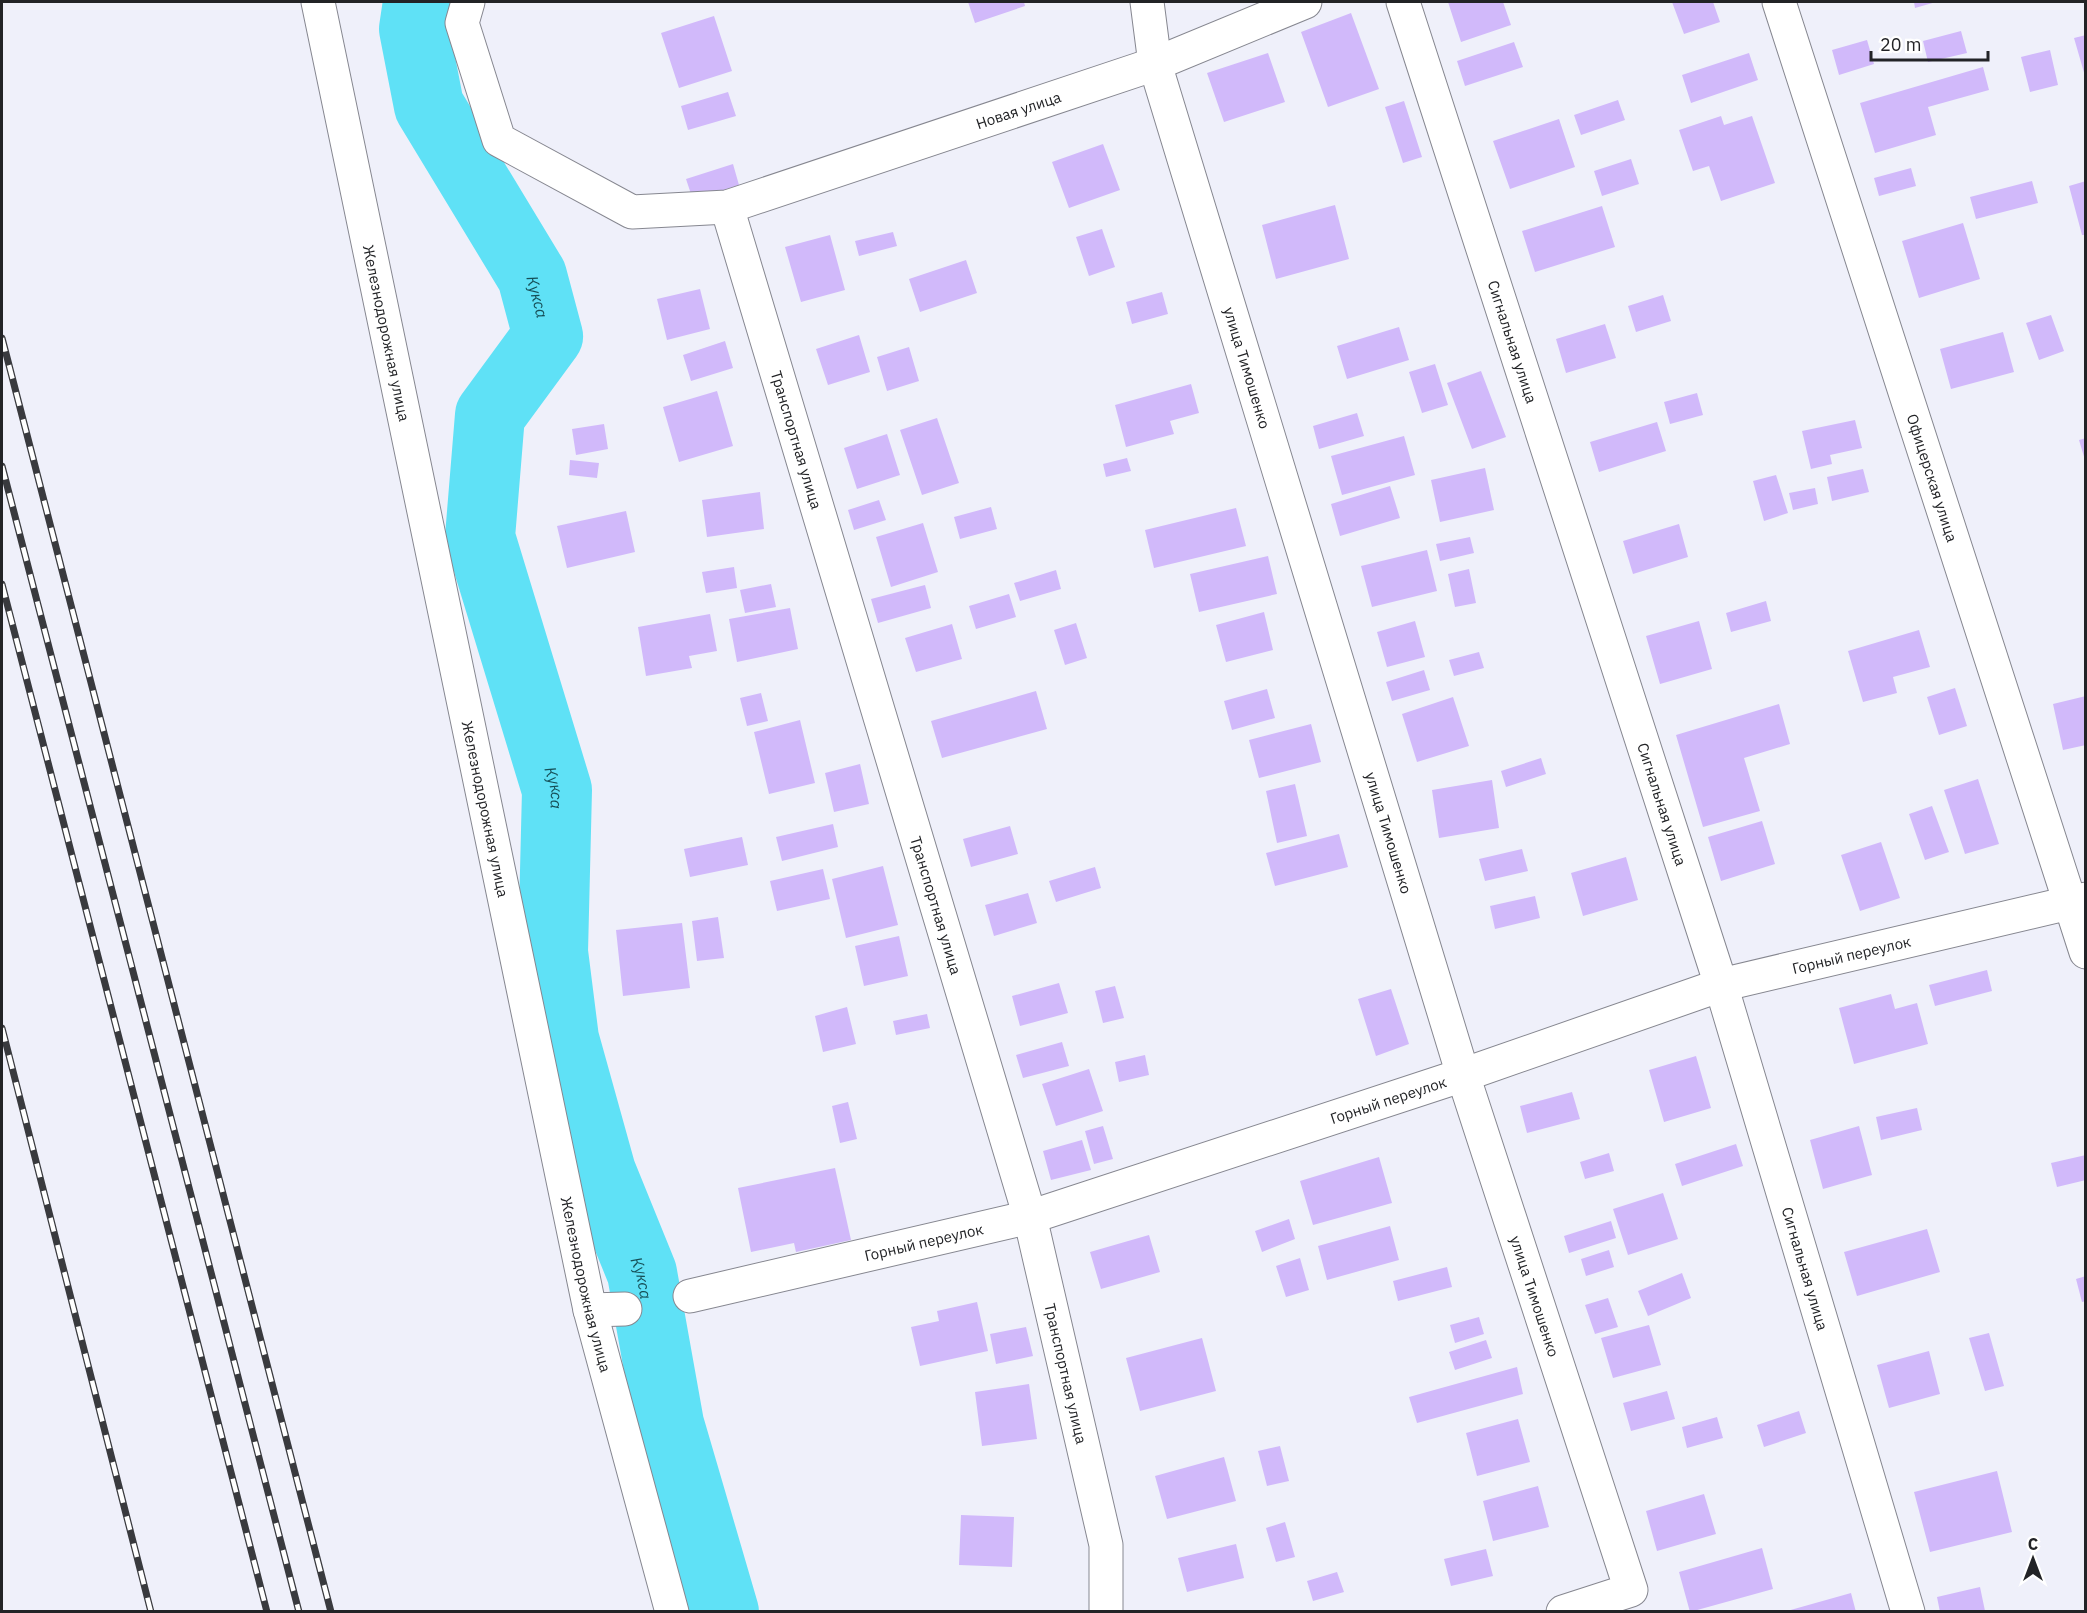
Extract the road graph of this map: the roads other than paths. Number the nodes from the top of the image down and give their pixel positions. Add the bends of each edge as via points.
1 (318, 2) edge
2 (468, 2) edge
3 (1147, 2) edge
4 (1305, 2) edge
5 (1403, 2) edge
6 (1779, 2) edge
7 (1155, 63) junction
8 (727, 207) junction
9 (2077, 900) edge
10 (2085, 952) edge
11 (1721, 985) junction
12 (1463, 1075) junction
13 (1030, 1217) junction
14 (690, 1296) dead end
15 (625, 1309) dead end
16 (590, 1310) junction
17 (672, 1611) edge
18 (1106, 1611) edge
19 (1563, 1611) edge
20 (1908, 1611) edge

1 - 16 street, Железнодорожная улица
2 - 8 street via 462,23 499,140 632,212
3 - 7 street, улица Тимошенко
4 - 7 street, Новая улица
5 - 11 street, Сигнальная улица
6 - 9 street, Офицерская улица
7 - 8 street, Новая улица
7 - 12 street, улица Тимошенко
8 - 13 street, Транспортная улица
9 - 10 street, Офицерская улица
9 - 11 street, Горный переулок
11 - 12 street, Горный переулок
11 - 20 street, Сигнальная улица
12 - 13 street, Горный переулок
12 - 19 street, улица Тимошенко via 1631,1590
13 - 14 street, Горный переулок
13 - 18 street, Транспортная улица via 1106,1545
15 - 16 street
16 - 17 street, Железнодорожная улица

